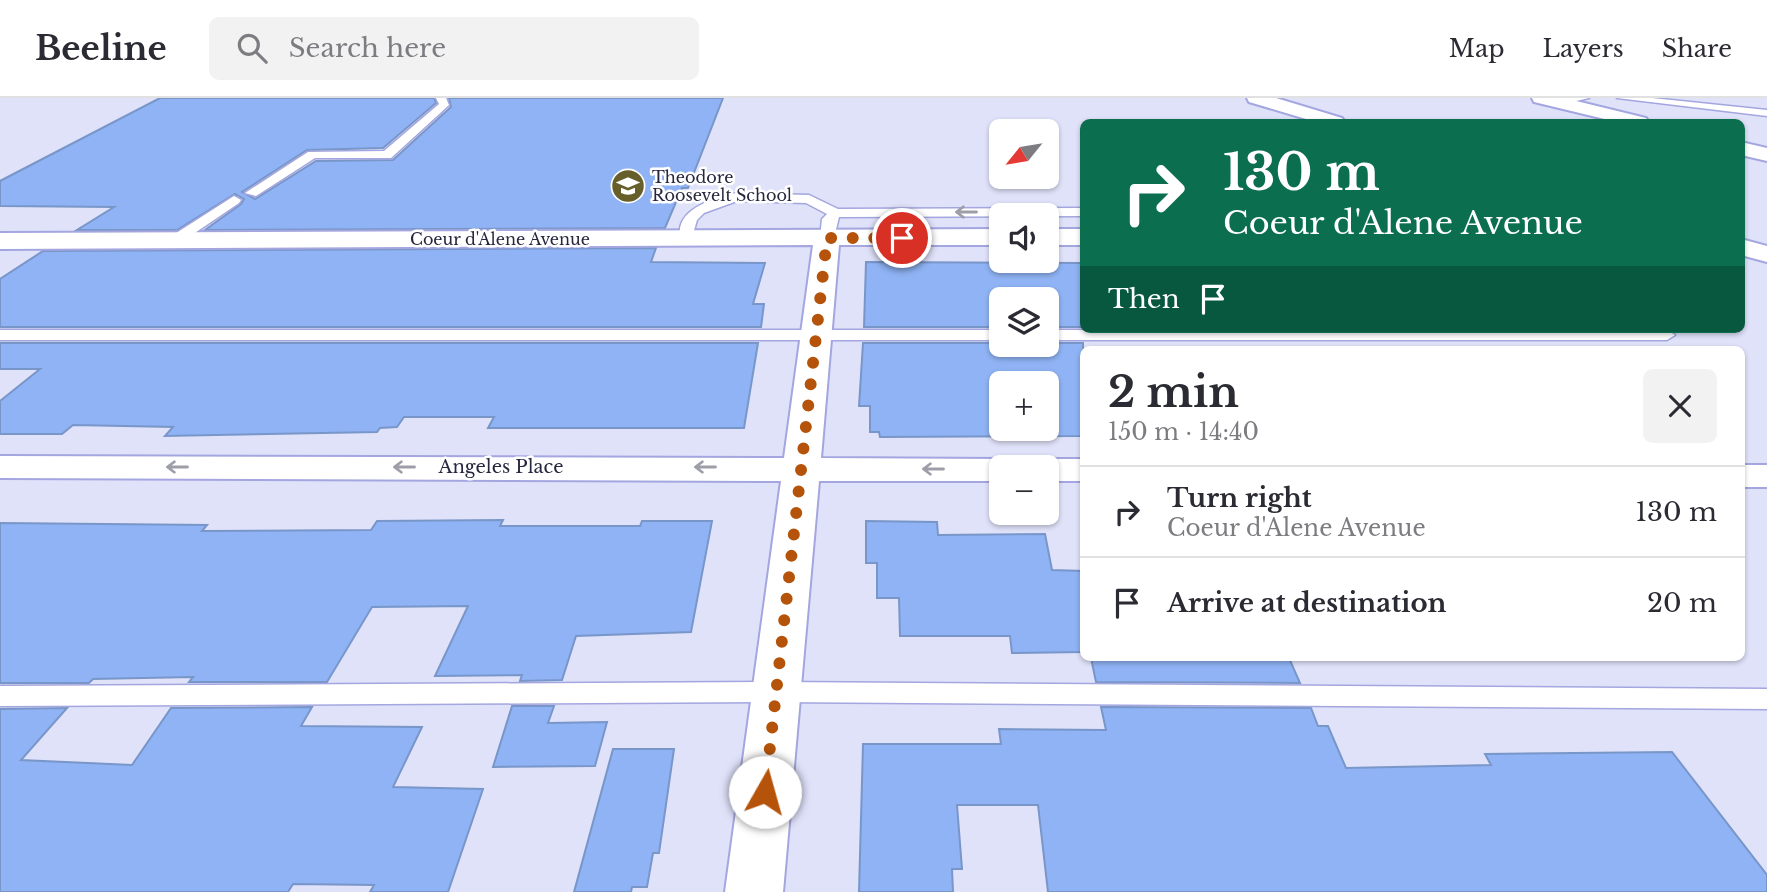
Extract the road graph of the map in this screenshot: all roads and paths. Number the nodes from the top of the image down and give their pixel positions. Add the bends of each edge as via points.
1 (441, 98) edge
2 (1256, 98) edge
3 (1584, 98) edge
4 (1622, 98) edge
5 (1550, 100) edge
6 (1767, 113) edge
7 (1325, 119) edge
8 (1627, 119) edge
9 (1745, 149) edge
10 (1767, 155) edge
11 (251, 193) dead end
12 (234, 200) dead end
13 (1080, 212) edge
14 (831, 225) junction
15 (989, 236) edge
16 (1059, 237) edge
17 (1080, 237) edge
18 (686, 238) junction
19 (175, 240) junction
20 (0, 241) edge
21 (1745, 248) edge
22 (1767, 254) edge
23 (0, 335) edge
24 (817, 335) junction
25 (989, 335) edge
26 (1059, 335) edge
27 (1667, 335) dead end
28 (0, 467) edge
29 (803, 468) junction
30 (989, 470) edge
31 (1059, 470) edge
32 (1080, 470) edge
33 (1745, 476) edge
34 (1767, 476) edge
35 (777, 692) junction
36 (0, 696) edge
37 (1767, 699) edge
38 (754, 892) edge

1 - 11 lane via 444,106 387,155 312,154
2 - 7 street
3 - 5 lane
4 - 6 lane
5 - 8 street
9 - 10 street
12 - 19 lane
13 -> 14 lane
14 - 15 street, Coeur d'Alene Avenue
14 - 18 street, Coeur d'Alene Avenue
14 - 18 lane via 809,200 736,197 699,210
14 - 24 street
16 - 17 street
18 - 19 street, Coeur d'Alene Avenue
19 - 20 street, Coeur d'Alene Avenue
21 - 22 street
23 - 24 lane
24 - 25 lane
24 - 29 street
26 - 27 lane
29 -> 28 street, Angeles Place
30 -> 29 street, Angeles Place
29 - 35 street
31 - 32 street
33 - 34 street
35 - 36 lane
35 - 37 lane
35 - 38 street

